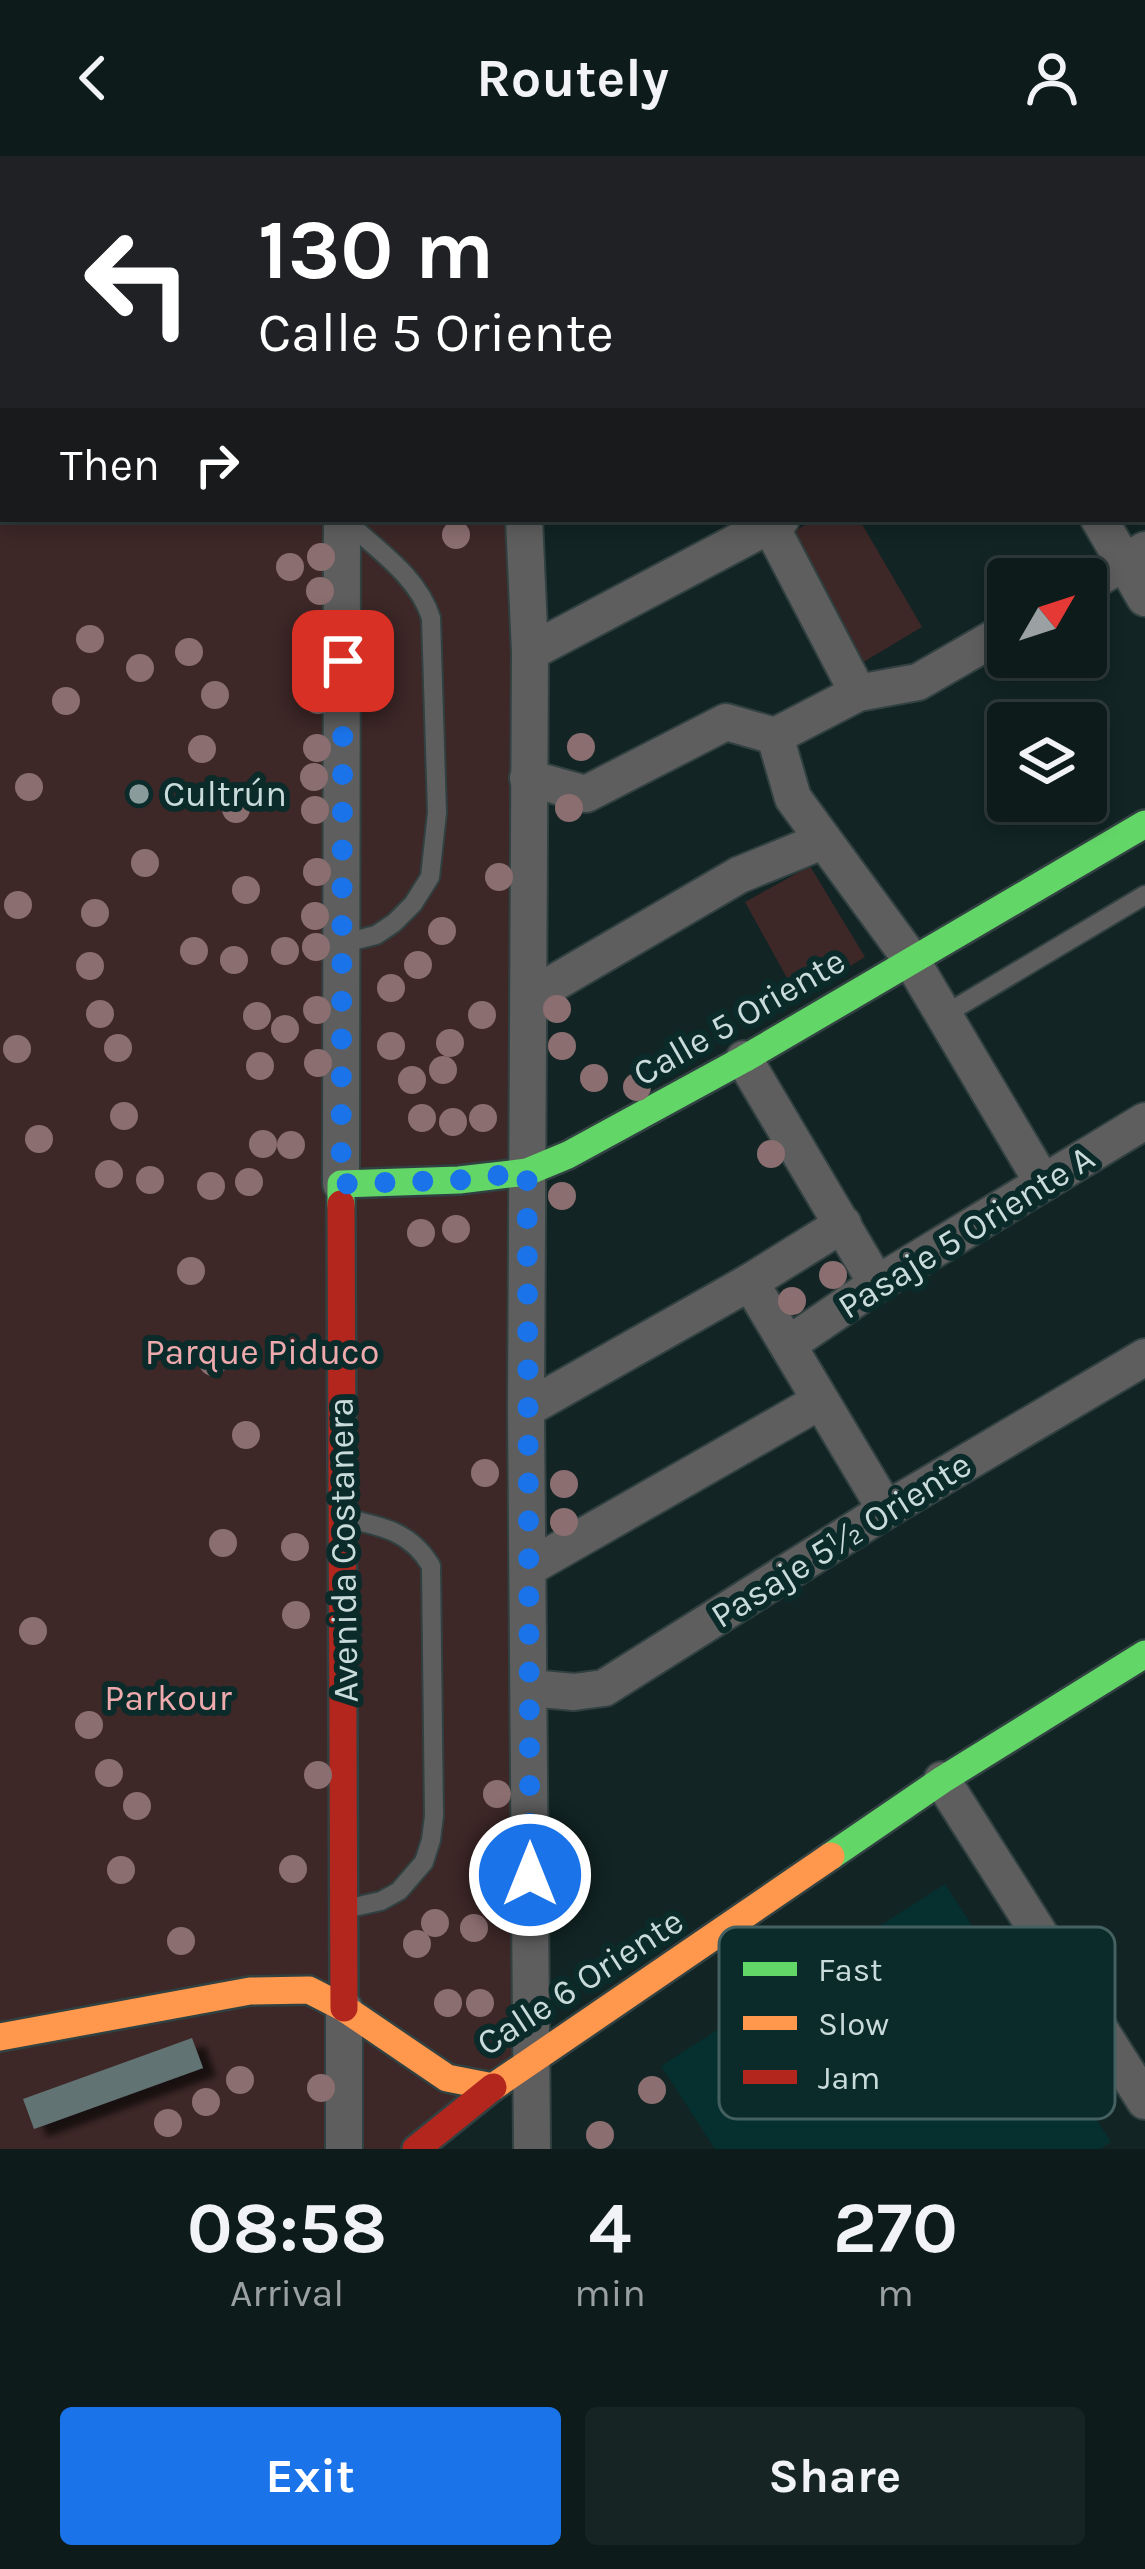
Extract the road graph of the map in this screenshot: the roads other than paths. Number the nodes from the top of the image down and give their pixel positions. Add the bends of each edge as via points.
1 (343, 522) edge
2 (346, 522) edge
3 (524, 522) edge
4 (771, 522) edge
5 (773, 522) edge
6 (1102, 522) edge
7 (1135, 557) edge
8 (1107, 573) edge
9 (1145, 598) edge
10 (987, 642) edge
11 (530, 652) junction
12 (858, 693) junction
13 (776, 736) junction
14 (528, 778) junction
15 (1145, 824) edge
16 (822, 842) junction
17 (1145, 895) edge
18 (344, 944) junction
19 (910, 958) junction
20 (530, 997) junction
21 (944, 1015) junction
22 (743, 1059) junction
23 (1145, 1121) edge
24 (527, 1172) junction
25 (1043, 1183) junction
26 (341, 1184) junction
27 (842, 1224) junction
28 (751, 1282) junction
29 (878, 1284) junction
30 (789, 1344) junction
31 (1145, 1357) edge
32 (820, 1401) junction
33 (526, 1409) junction
34 (886, 1510) junction
35 (344, 1518) junction
36 (528, 1568) junction
37 (1145, 1654) edge
38 (530, 1688) junction
39 (942, 1780) junction
40 (345, 1909) junction
41 (728, 1927) edge
42 (1047, 1927) edge
43 (719, 1933) edge
44 (344, 2008) junction
45 (0, 2037) edge
46 (1130, 2044) edge
47 (532, 2062) junction
48 (493, 2087) junction
49 (1145, 2101) edge
50 (344, 2149) edge
51 (416, 2149) edge
52 (532, 2149) edge

1 - 18 street, Avenida Costanera
2 - 18 lane via 427,603 436,813 430,877 413,904 376,935
3 - 11 street
4 - 11 street
5 - 12 street
6 - 7 street
7 - 8 street
7 - 9 street
10 - 12 street via 918,682
11 - 14 street
12 - 13 street
13 - 14 street via 726,722 586,794
13 - 16 street via 793,798
14 - 20 street
15 - 19 street, Calle 5 Oriente
16 - 19 street
16 - 20 street via 740,875
17 - 21 lane
18 - 26 street, Avenida Costanera
19 - 21 street
19 - 22 street, Calle 5 Oriente
20 - 24 street
21 - 25 street
22 - 24 street, Calle 5 Oriente
22 - 27 street
23 - 25 street, Pasaje 5 Oriente A
24 - 26 street, Calle 5 Oriente
24 - 33 street
25 - 29 street, Pasaje 5 Oriente A
26 - 35 street, Avenida Costanera
27 - 28 street, Pasaje 5 Oriente A
27 - 29 street
28 - 30 street
28 - 33 street, Pasaje 5 Oriente A
29 - 30 street, Pasaje 5 Oriente A
30 - 32 street
31 - 34 street, Pasaje 5½ Oriente
32 - 34 street
32 - 36 street
33 - 36 street
34 - 38 street, Pasaje 5½ Oriente via 604,1688
35 - 40 street, Avenida Costanera
35 - 40 lane via 398,1532 431,1566 434,1816 413,1876 381,1901
36 - 38 street
37 - 39 street, Calle 6 Oriente
38 - 47 street
39 - 41 street, Calle 6 Oriente
39 - 42 street
40 - 44 street, Avenida Costanera
43 - 47 street, Calle 6 Oriente
44 - 45 street, Calle 6 Oriente via 308,1990 250,1991
44 - 48 street, Calle 6 Oriente via 447,2078
44 - 50 street, Avenida Costanera
46 - 49 street
47 - 48 street, Calle 6 Oriente
47 - 52 street
48 - 51 street

